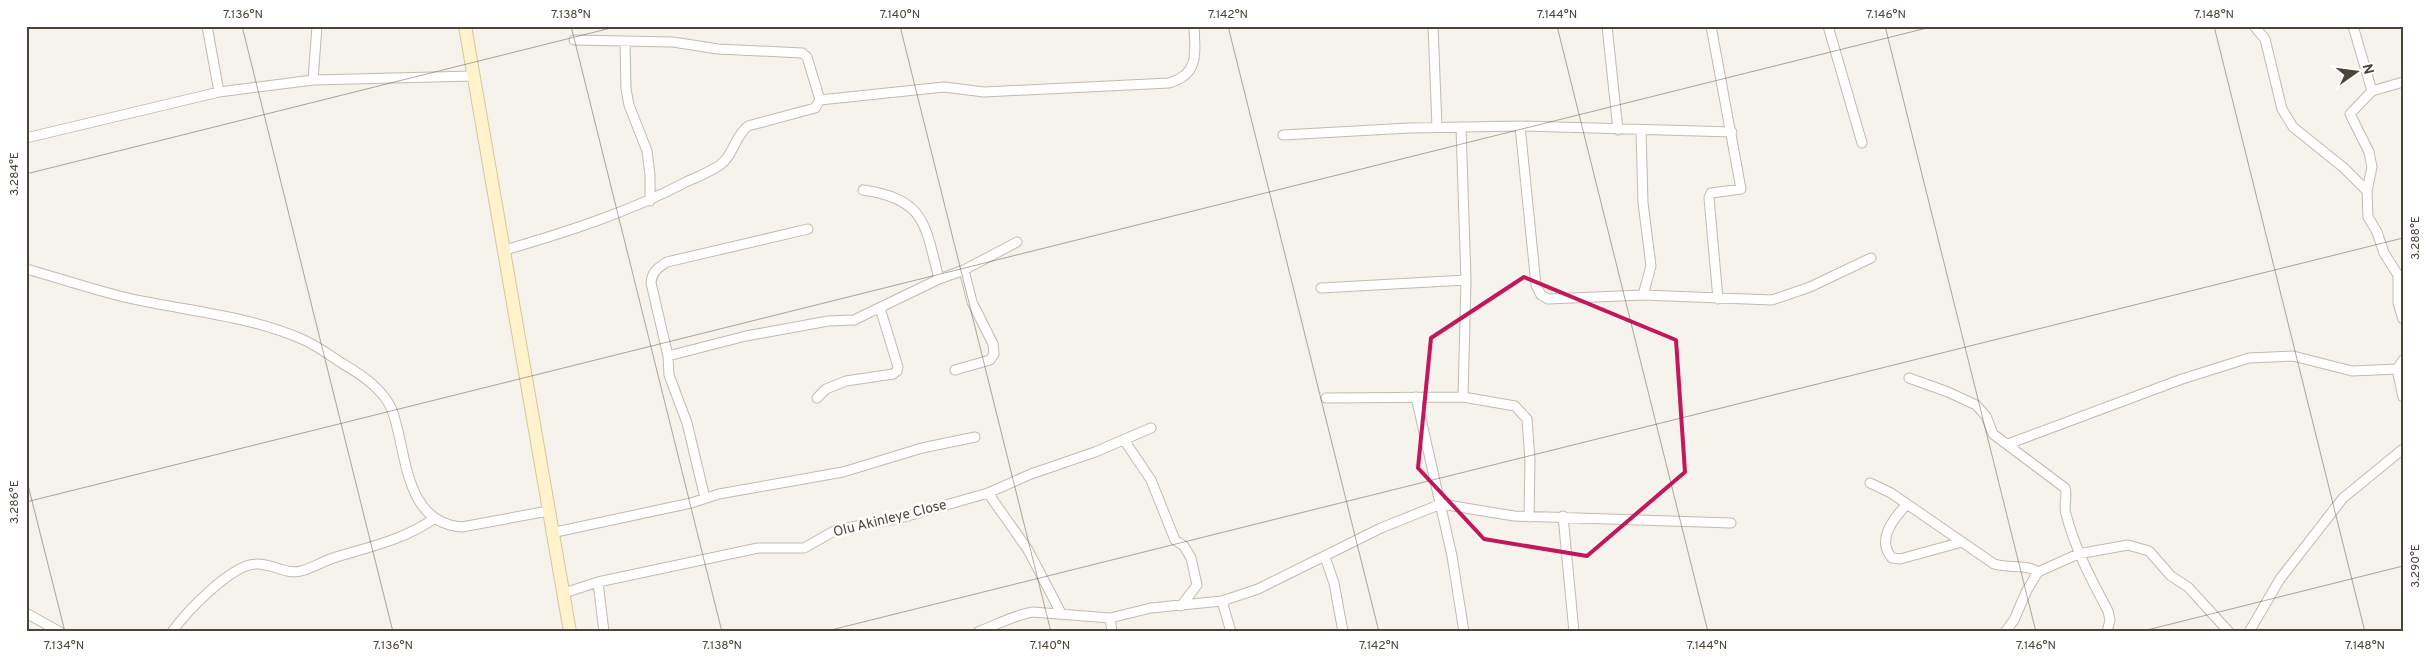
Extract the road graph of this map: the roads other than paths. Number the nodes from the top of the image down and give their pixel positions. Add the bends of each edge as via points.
1 (207, 26) edge
2 (317, 26) edge
3 (465, 26) edge
4 (1194, 26) edge
5 (1433, 26) edge
6 (1608, 26) edge
7 (1711, 26) edge
8 (1828, 26) edge
9 (2254, 26) edge
10 (2353, 26) edge
11 (574, 40) dead end
12 (625, 42) junction
13 (473, 76) junction
14 (313, 80) junction
15 (2403, 82) edge
16 (2372, 91) junction
17 (219, 92) junction
18 (820, 100) junction
19 (1520, 126) junction
20 (1436, 127) junction
21 (1461, 127) junction
22 (1618, 130) junction
23 (1642, 130) junction
24 (1732, 132) junction
25 (1283, 135) dead end
26 (26, 138) edge
27 (1862, 143) dead end
28 (863, 190) dead end
29 (2367, 191) junction
30 (650, 201) junction
31 (808, 229) dead end
32 (1017, 242) dead end
33 (505, 250) junction
34 (1871, 258) dead end
35 (26, 269) edge
36 (964, 270) junction
37 (939, 279) junction
38 (1466, 280) junction
39 (1321, 288) dead end
40 (1643, 295) junction
41 (1718, 299) junction
42 (880, 308) junction
43 (2403, 319) edge
44 (668, 356) junction
45 (2403, 360) edge
46 (2397, 369) junction
47 (955, 370) dead end
48 (1909, 378) dead end
49 (1416, 397) junction
50 (1463, 397) junction
51 (2403, 397) edge
52 (817, 398) dead end
53 (1326, 398) dead end
54 (1151, 428) dead end
55 (975, 437) dead end
56 (1124, 440) junction
57 (2008, 444) junction
58 (2403, 449) edge
59 (1870, 483) dead end
60 (988, 493) junction
61 (705, 498) junction
62 (1441, 504) junction
63 (1907, 504) junction
64 (548, 511) junction
65 (1563, 516) junction
66 (1529, 517) junction
67 (435, 518) junction
68 (1731, 523) dead end
69 (551, 533) junction
70 (1962, 542) junction
71 (2078, 554) junction
72 (1325, 557) junction
73 (2038, 572) junction
74 (598, 582) junction
75 (564, 593) junction
76 (1222, 601) junction
77 (1181, 606) junction
78 (1061, 612) junction
79 (26, 613) edge
80 (1110, 618) junction
81 (998, 629) edge
82 (60, 632) edge
83 (172, 632) edge
84 (570, 632) edge
85 (604, 632) edge
86 (978, 632) edge
87 (1112, 632) edge
88 (1232, 632) edge
89 (1342, 632) edge
90 (1464, 632) edge
91 (1574, 632) edge
92 (2005, 632) edge
93 (2108, 632) edge
94 (2229, 632) edge
95 (2249, 632) edge

1 - 17 street
2 - 14 street
3 - 13 main road
4 - 18 street via 1195,56 1190,72 1182,80 1169,83 984,92 944,86
5 - 20 street
6 - 22 street
7 - 24 street
8 - 27 street
9 - 29 street via 2265,39 2282,109 2293,127
10 - 16 street
11 - 12 street
12 - 18 street via 673,42 718,49 802,53 807,57
12 - 30 street via 626,89 647,151
13 - 14 street
13 - 33 main road
14 - 17 street
15 - 16 street
16 - 29 street via 2350,114 2369,152 2372,166
17 - 26 street
18 - 30 street via 816,108 748,126 740,133 732,153 720,165
19 - 21 street
19 - 22 street
19 - 40 street via 1536,285 1541,295 1548,298
20 - 21 street
20 - 25 street
21 - 38 street
22 - 23 street
23 - 24 street
23 - 40 street via 1643,203 1651,266
24 - 41 street via 1741,189 1711,192 1709,198
28 - 37 street via 888,193 911,206 925,226
29 - 43 street via 2368,217 2398,275 2398,303
30 - 33 street
31 - 44 street via 667,262 658,268 652,274 651,282
32 - 36 street
33 - 64 main road
34 - 41 street via 1810,287 1772,300
35 - 67 street via 125,297 272,328 305,340 328,354 370,382 392,409 413,489
36 - 37 street
36 - 47 street via 972,302 993,344 994,354 990,360
37 - 42 street
38 - 39 street
38 - 50 street
40 - 41 street
42 - 44 street via 854,320 828,321 746,336
42 - 52 street via 897,371 838,383
44 - 61 street via 669,375 686,423
45 - 46 street
46 - 51 street
46 - 57 street via 2352,371 2293,356 2250,358 2182,379
48 - 57 street via 1976,405 1986,416 1994,434
49 - 50 street
49 - 53 street
49 - 62 street
50 - 66 street via 1515,406 1527,418
54 - 56 street, Olu Akinleye Close
55 - 61 street via 922,448 843,472
56 - 60 street, Olu Akinleye Close
56 - 77 street via 1152,480 1175,540 1184,546 1191,558 1197,585
57 - 71 street via 2065,488 2063,505
58 - 95 street via 2343,498 2280,579
59 - 63 street
60 - 74 street, Olu Akinleye Close via 912,516 836,530 804,548 758,548
60 - 78 street via 1028,550
61 - 69 street
62 - 66 street
62 - 72 street via 1381,528
62 - 90 street
63 - 70 street
63 - 70 street via 1895,516 1886,536 1885,551 1892,558 1900,559
64 - 67 street via 462,527 450,526
64 - 69 main road
65 - 66 street
65 - 68 street
65 - 91 street
67 - 83 street via 400,538 302,571 249,564 200,598
69 - 75 main road
70 - 73 street via 1994,564 2023,566
71 - 73 street
71 - 93 street via 2108,611
71 - 94 street via 2128,545 2149,551
72 - 76 street via 1258,589
72 - 89 street via 1334,584
73 - 92 street
74 - 75 street, Olu Akinleye Close
74 - 85 street
75 - 84 main road
76 - 77 street
76 - 88 street
77 - 80 street via 1151,608
78 - 80 street
78 - 81 street via 1022,614
79 - 82 street
80 - 87 street
81 - 86 street

